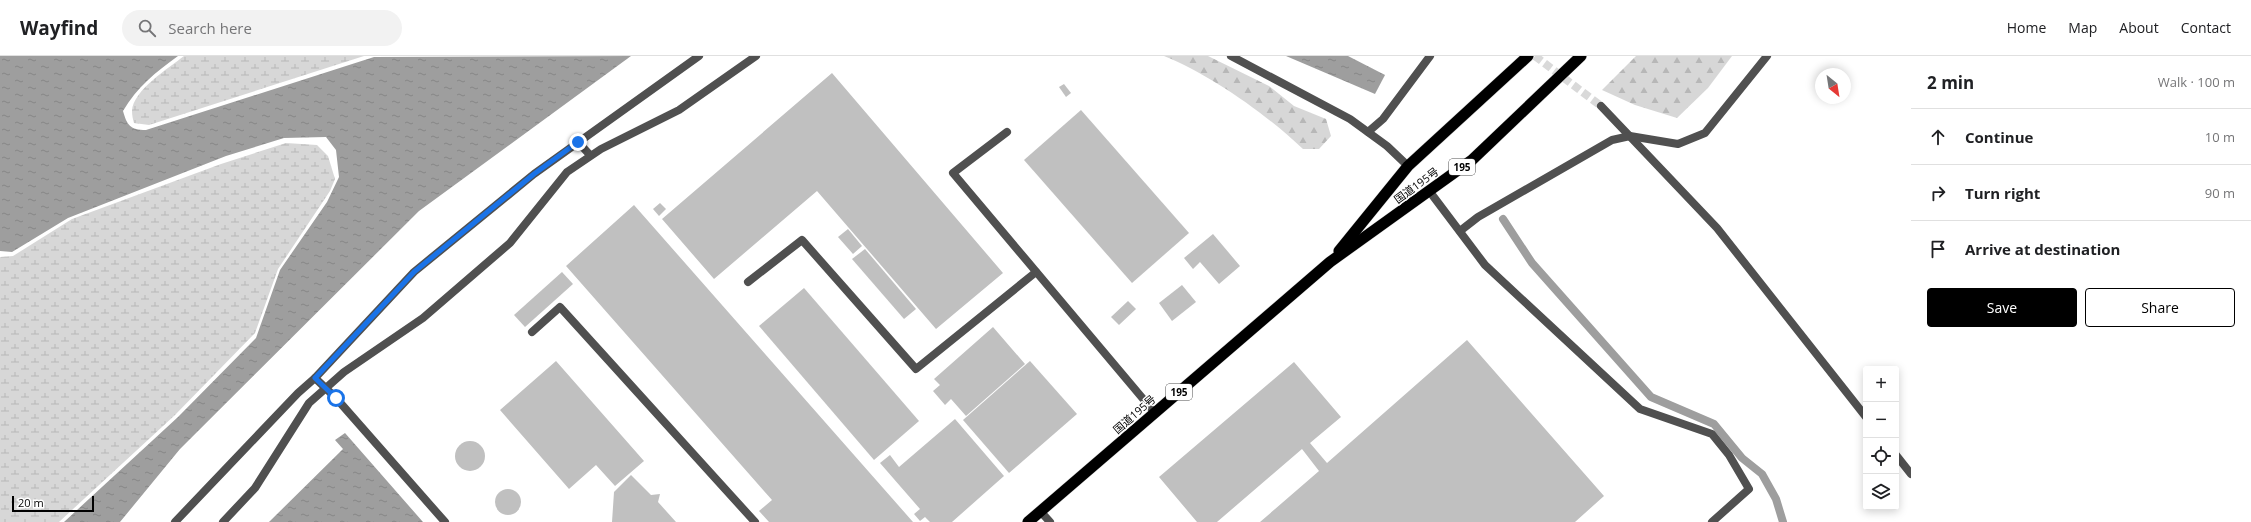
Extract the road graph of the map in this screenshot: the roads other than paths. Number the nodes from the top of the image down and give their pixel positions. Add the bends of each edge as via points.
1 (699, 56) edge
2 (756, 56) edge
3 (1231, 56) edge
4 (1430, 56) edge
5 (1528, 56) edge
6 (1581, 56) edge
7 (1767, 56) edge
8 (1601, 106) tunnel mouth
9 (1007, 132) dead end
10 (1368, 132) junction
11 (1630, 136) junction
12 (578, 142) junction
13 (590, 155) junction
14 (1408, 166) junction
15 (1430, 192) junction
16 (1460, 231) junction
17 (1330, 262) junction
18 (1036, 272) junction
19 (748, 282) dead end
20 (532, 332) dead end
21 (315, 378) junction
22 (325, 387) junction
23 (1155, 413) junction
24 (1863, 413) edge
25 (1899, 459) edge
26 (1911, 474) edge
27 (1041, 512) junction
28 (174, 522) edge
29 (223, 522) edge
30 (445, 522) edge
31 (755, 522) edge
32 (1028, 522) edge
33 (1050, 522) edge
34 (1712, 522) edge

1 - 12 street
2 - 13 street via 679,110
3 - 10 street via 1350,119
4 - 10 street via 1383,119
5 - 14 highway, 国道195号 / 195
6 - 15 highway, 国道195号 / 195 via 1472,160
7 - 11 street via 1705,133 1678,144
8 - 11 street
9 - 18 street via 953,173
10 - 14 street
11 - 16 street via 1612,140 1478,217
11 - 24 street via 1717,228
12 - 13 street
12 - 21 street via 534,174 414,272
13 - 22 street via 567,172 510,243 423,318
14 - 17 highway, 国道195号 / 195
15 - 16 street
15 - 17 highway, 国道195号 / 195
16 - 34 street via 1484,265 1640,409 1712,434 1730,455 1749,489
17 - 23 highway, 国道195号 / 195
18 - 19 street via 916,369 802,240
18 - 23 street
20 - 31 street via 560,307
21 - 22 street
21 - 28 street
22 - 29 street via 309,403 255,488
22 - 30 street
23 - 27 highway, 国道195号 / 195
25 - 26 street
27 - 32 highway, 国道195号 / 195
27 - 33 street

